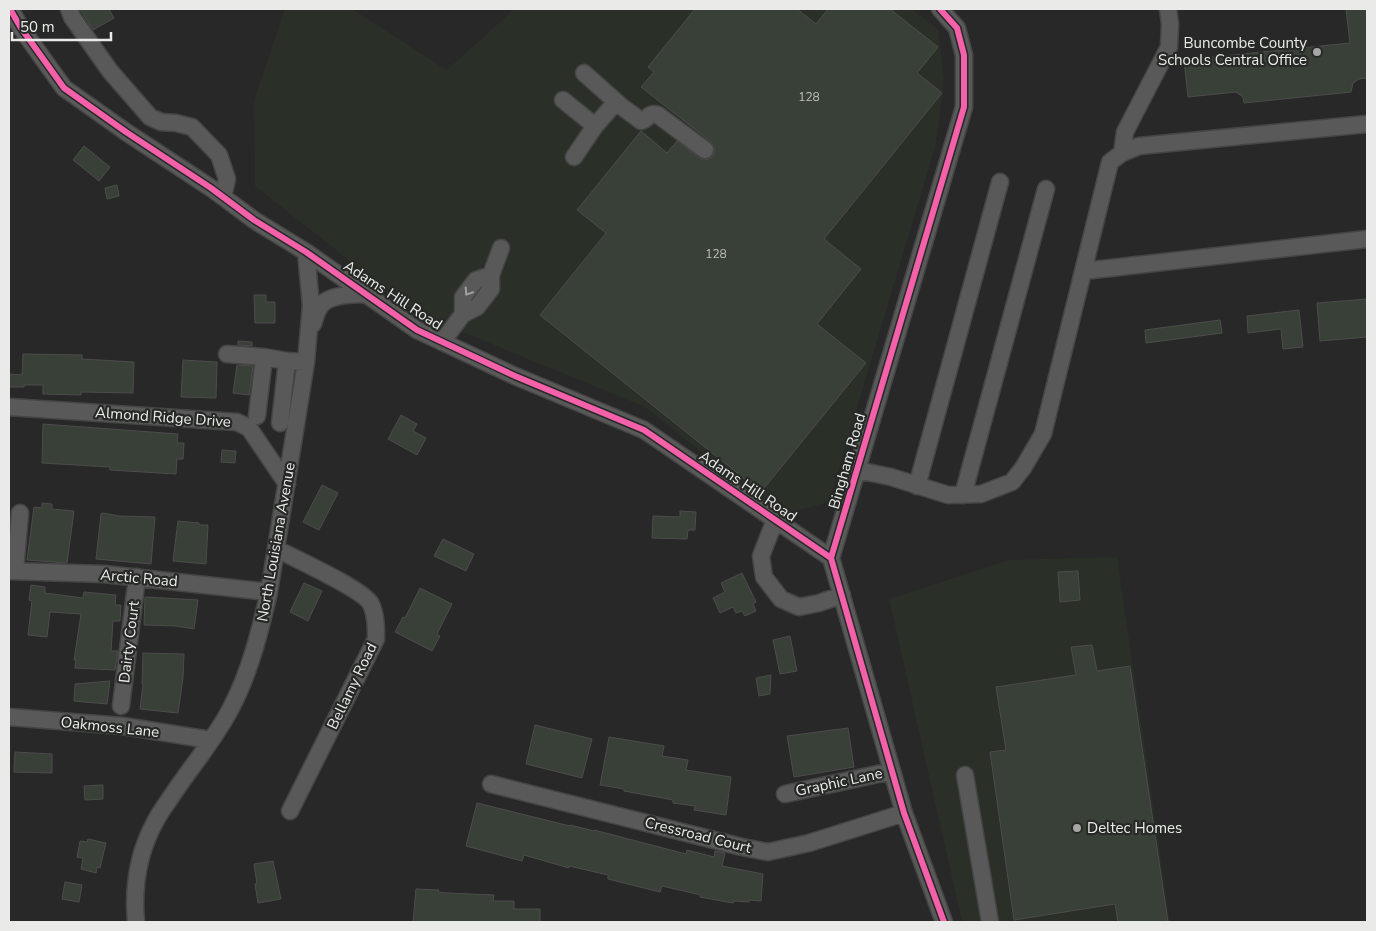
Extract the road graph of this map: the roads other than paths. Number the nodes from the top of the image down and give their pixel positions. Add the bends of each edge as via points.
1 (10, 9) edge
2 (69, 9) edge
3 (940, 9) edge
4 (1168, 9) edge
5 (584, 73) dead end
6 (563, 100) dead end
7 (616, 102) junction
8 (1367, 124) edge
9 (595, 126) junction
10 (706, 150) dead end
11 (1122, 153) junction
12 (574, 157) dead end
13 (1000, 182) dead end
14 (1046, 189) dead end
15 (223, 197) junction
16 (1367, 240) edge
17 (501, 248) dead end
18 (306, 252) junction
19 (1084, 271) junction
20 (366, 294) junction
21 (308, 338) junction
22 (442, 342) junction
23 (227, 354) dead end
24 (264, 357) junction
25 (287, 361) junction
26 (306, 362) junction
27 (9, 407) edge
28 (253, 422) junction
29 (280, 423) junction
30 (295, 434) junction
31 (857, 470) junction
32 (287, 484) junction
33 (918, 486) junction
34 (963, 495) junction
35 (20, 513) dead end
36 (775, 520) junction
37 (277, 549) junction
38 (831, 558) junction
39 (12, 571) edge
40 (137, 577) junction
41 (269, 592) junction
42 (842, 595) junction
43 (121, 706) dead end
44 (9, 717) edge
45 (211, 740) junction
46 (892, 770) junction
47 (965, 775) dead end
48 (491, 784) dead end
49 (786, 794) dead end
50 (290, 811) dead end
51 (904, 812) junction
52 (136, 922) edge
53 (944, 922) edge
54 (990, 922) edge

1 - 15 street, Adams Hill Road via 64,88
2 - 15 street via 110,71 150,117 192,127 219,155 227,179
3 - 31 street, Bingham Road via 957,28 964,55 964,107
4 - 11 street via 1168,47 1125,132
5 - 7 street
6 - 9 street
7 - 9 street
7 - 10 street via 640,121 651,114 658,115
8 - 11 street via 1138,146
9 - 12 street
11 - 19 street via 1110,162
13 - 33 street
14 - 34 street
15 - 18 street, Adams Hill Road
16 - 19 street
17 - 22 street via 491,275 491,289 477,307 462,314
18 - 20 street, Adams Hill Road
18 - 21 street, North Louisiana Avenue via 311,305
19 - 34 street via 1043,434 1012,482 982,494
20 - 21 street via 336,297 322,304
20 - 22 street, Adams Hill Road via 417,330
21 - 26 street, North Louisiana Avenue
22 - 36 street, Adams Hill Road via 518,378 644,430
23 - 24 street
24 - 25 street
24 - 28 street
25 - 26 street
25 - 29 street
26 - 30 street, North Louisiana Avenue
27 - 28 street, Almond Ridge Drive
28 - 29 street
28 - 32 street, Almond Ridge Drive
29 - 30 street
30 - 32 street, North Louisiana Avenue
31 - 33 street
31 - 38 street, Bingham Road
32 - 37 street, North Louisiana Avenue
33 - 34 street via 948,496
35 - 39 street
36 - 38 street, Adams Hill Road
36 - 42 street via 761,556 764,577 781,599 799,607
37 - 41 street, North Louisiana Avenue
37 - 50 street, Bellamy Road via 357,591 371,603 376,621 376,639
38 - 42 street
39 - 40 street, Arctic Road
40 - 41 street, Arctic Road
40 - 43 street, Dairty Court
41 - 45 street, North Louisiana Avenue via 250,662 231,707
42 - 46 street
44 - 45 street, Oakmoss Lane via 123,726
45 - 52 street, North Louisiana Avenue via 155,822 144,846 135,889
46 - 49 street, Graphic Lane
46 - 51 street
47 - 54 street
48 - 51 street, Cressroad Court via 768,852 809,843
51 - 53 street

